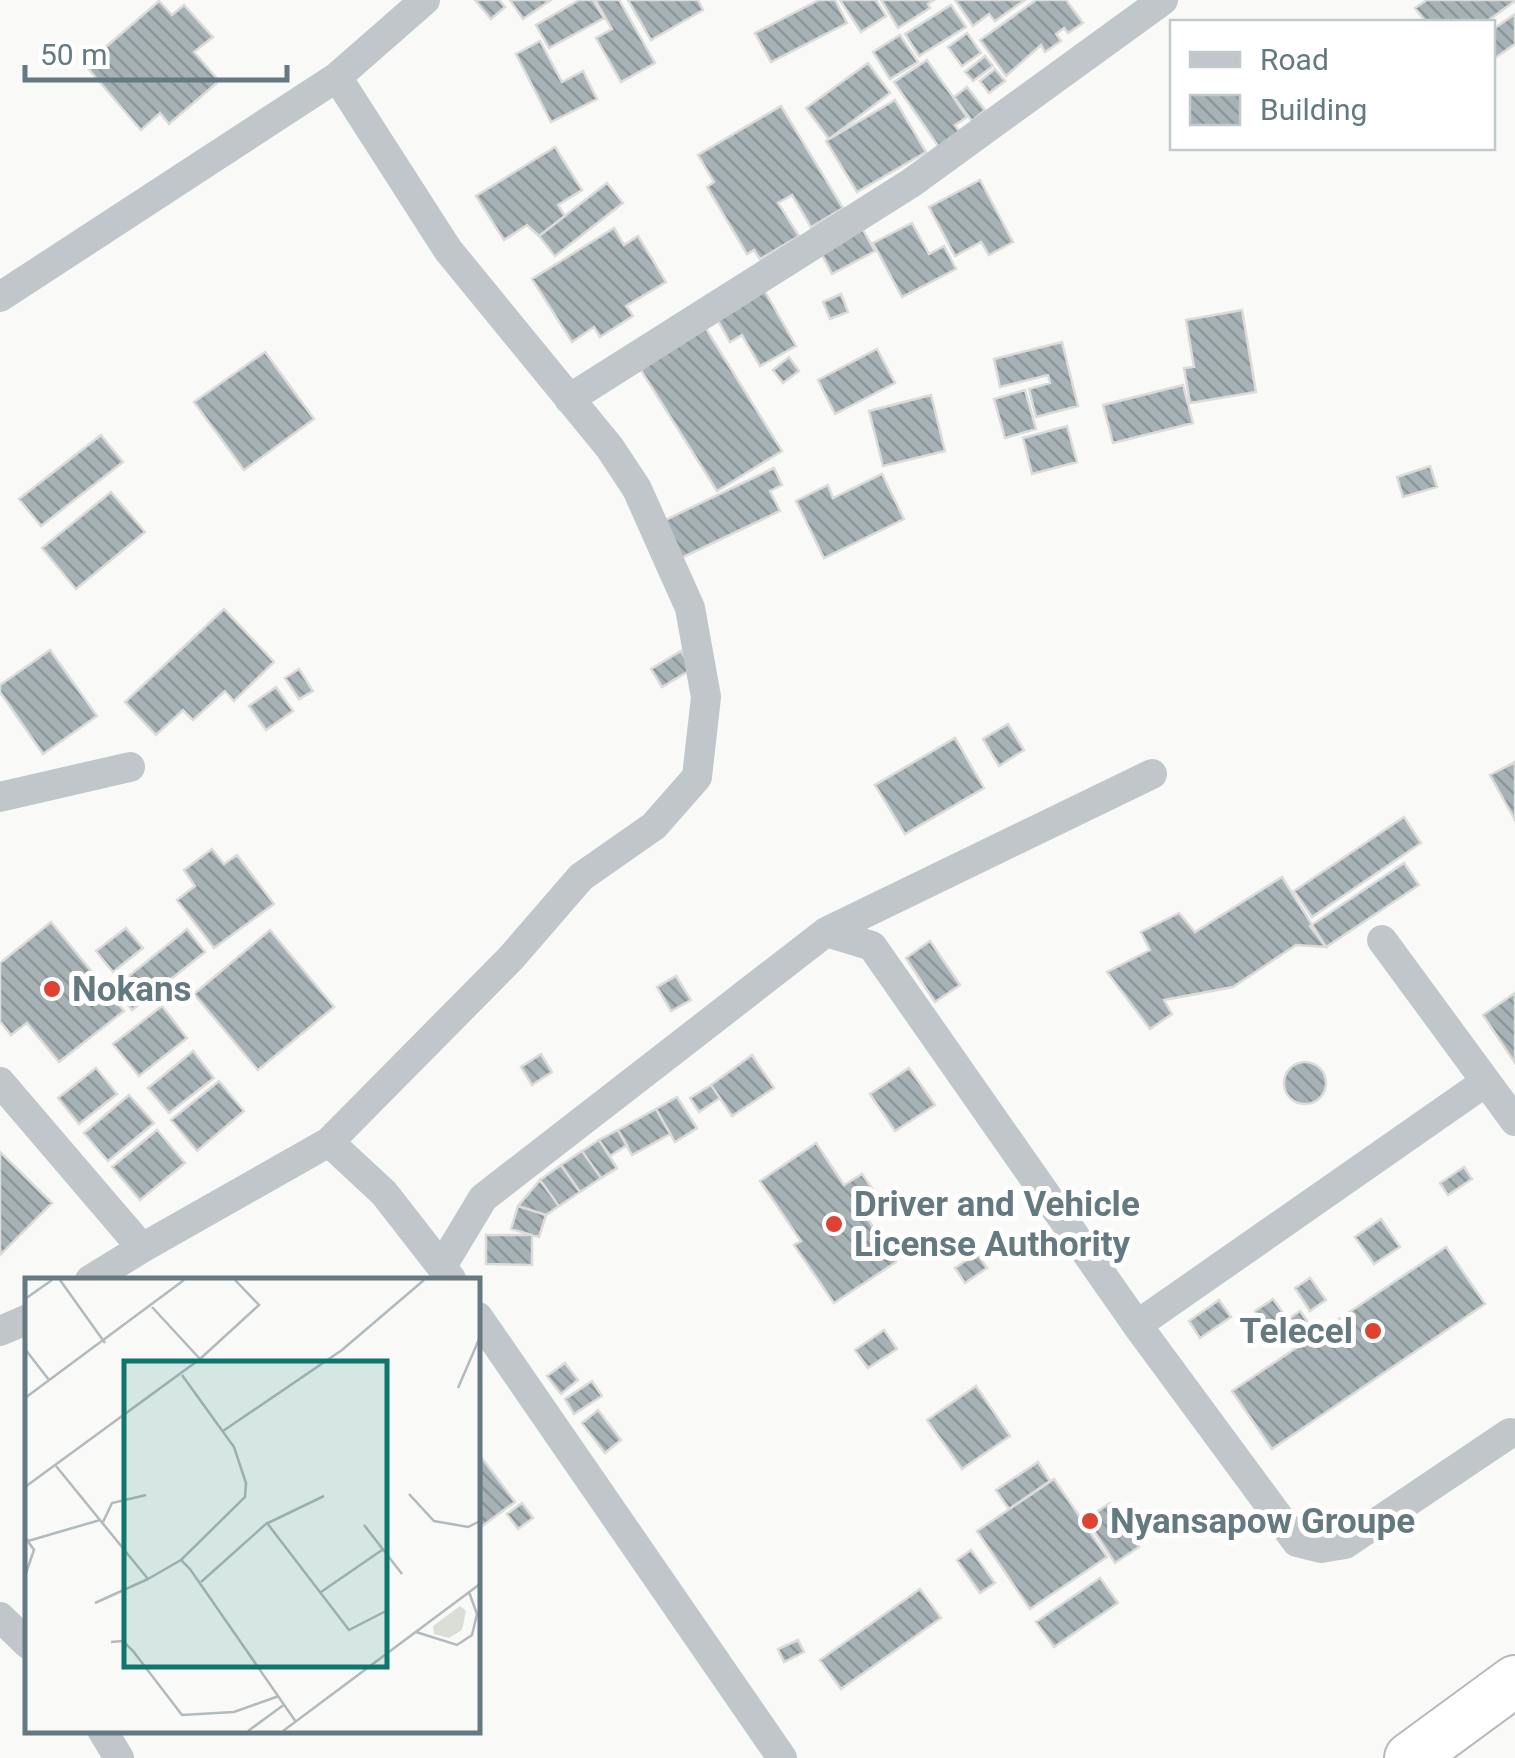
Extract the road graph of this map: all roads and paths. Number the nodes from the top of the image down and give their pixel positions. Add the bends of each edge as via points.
1 (425, 0) edge
2 (1163, 0) edge
3 (336, 77) junction
4 (0, 297) edge
5 (569, 399) junction
6 (130, 767) dead end
7 (1152, 774) dead end
8 (0, 797) edge
9 (826, 932) junction
10 (1382, 940) dead end
11 (0, 1082) edge
12 (1484, 1083) junction
13 (1515, 1121) edge
14 (329, 1142) junction
15 (142, 1248) junction
16 (447, 1273) edge
17 (93, 1278) edge
18 (25, 1320) edge
19 (480, 1321) edge
20 (1137, 1325) junction
21 (0, 1330) edge
22 (1510, 1433) dead end
23 (0, 1616) edge
24 (25, 1641) edge
25 (1515, 1681) edge
26 (104, 1733) edge
27 (119, 1758) edge
28 (782, 1758) edge
29 (1410, 1758) edge

1 - 3 street
2 - 5 street via 911,182
3 - 4 street
3 - 5 street via 448,250
5 - 14 street via 637,490 690,608 706,697 697,777 654,826 581,877 511,958
6 - 8 street
7 - 9 street
9 - 16 street via 483,1198
9 - 20 street via 872,946
10 - 12 street
11 - 15 street
12 - 13 street
12 - 20 street
14 - 15 street
14 - 16 street via 384,1193
15 - 17 street
18 - 21 street
19 - 28 street
20 - 22 street via 1297,1542 1345,1544
23 - 24 street
25 - 29 highway
26 - 27 street

